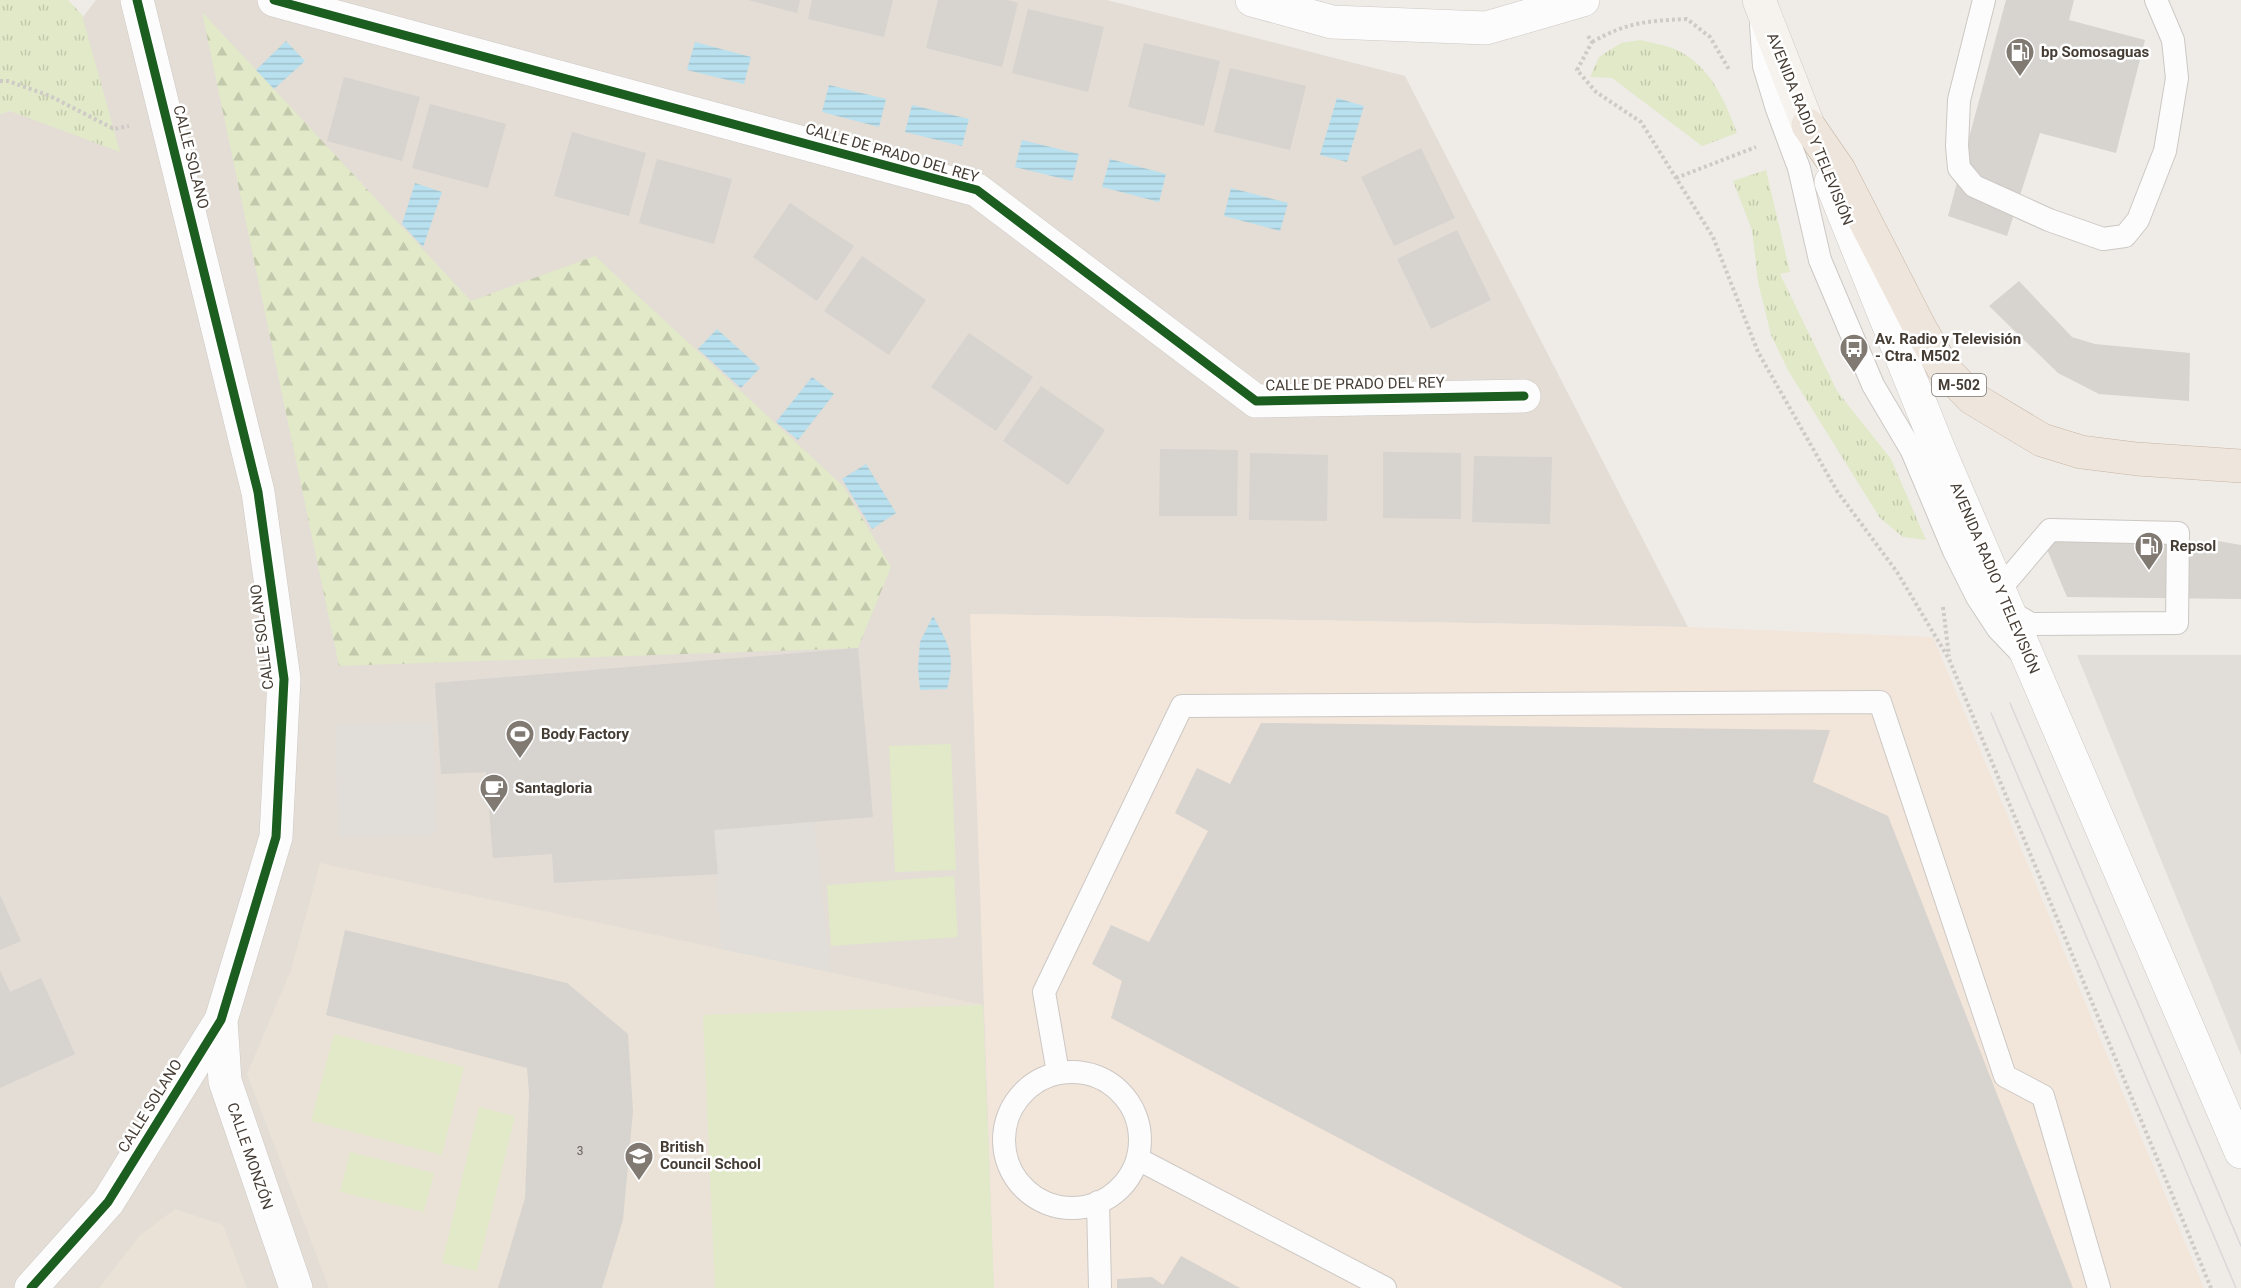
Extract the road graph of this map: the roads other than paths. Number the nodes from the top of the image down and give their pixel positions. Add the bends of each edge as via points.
1 (137, 0) edge
2 (274, 0) edge
3 (1252, 0) edge
4 (1759, 0) edge
5 (1984, 0) edge
6 (2156, 0) edge
7 (1574, 2) edge
8 (1808, 125) junction
9 (1524, 396) dead end
10 (2241, 466) edge
11 (2004, 600) junction
12 (2033, 666) junction
13 (221, 1020) junction
14 (1058, 1073) junction
15 (2241, 1152) edge
16 (1138, 1159) junction
17 (1098, 1202) junction
18 (31, 1288) edge
19 (296, 1288) edge
20 (1100, 1288) edge
21 (1385, 1288) edge
22 (2099, 1288) edge

1 - 13 street, CALLE SOLANO via 258,492 284,679 276,837
2 - 9 street, CALLE DE PRADO DEL REY via 977,190 1256,401
3 - 7 street via 1332,22 1486,28
4 - 8 main road, AVENIDA RADIO Y TELEVISIÓN
4 - 12 lane via 1764,66 1799,168 1820,260 1874,385 1912,451 1972,588 1998,629
5 - 6 lane via 1959,100 1959,168 1974,186 2103,239 2125,236 2138,220 2164,151 2177,78 2174,40
8 - 10 highway, M-502 via 1839,170 1943,368 1972,398 2042,440 2081,452
8 - 11 street, AVENIDA RADIO Y TELEVISIÓN
11 - 11 lane via 2031,624 2177,623 2178,533 2050,530
11 - 12 street, AVENIDA RADIO Y TELEVISIÓN
12 - 15 street, AVENIDA RADIO Y TELEVISIÓN
13 - 18 street, CALLE SOLANO via 108,1202
13 - 19 street, CALLE MONZÓN via 225,1081
14 - 16 lane via 1081,1072 1104,1079 1123,1094 1136,1113 1141,1136
14 - 17 lane via 1036,1082 1018,1098 1003,1138 1006,1160 1023,1187 1050,1205 1071,1209
14 - 22 lane via 1044,992 1182,706 1880,702 2005,1076 2043,1096
16 - 17 lane via 1128,1181 1113,1196
16 - 21 lane
17 - 20 lane

